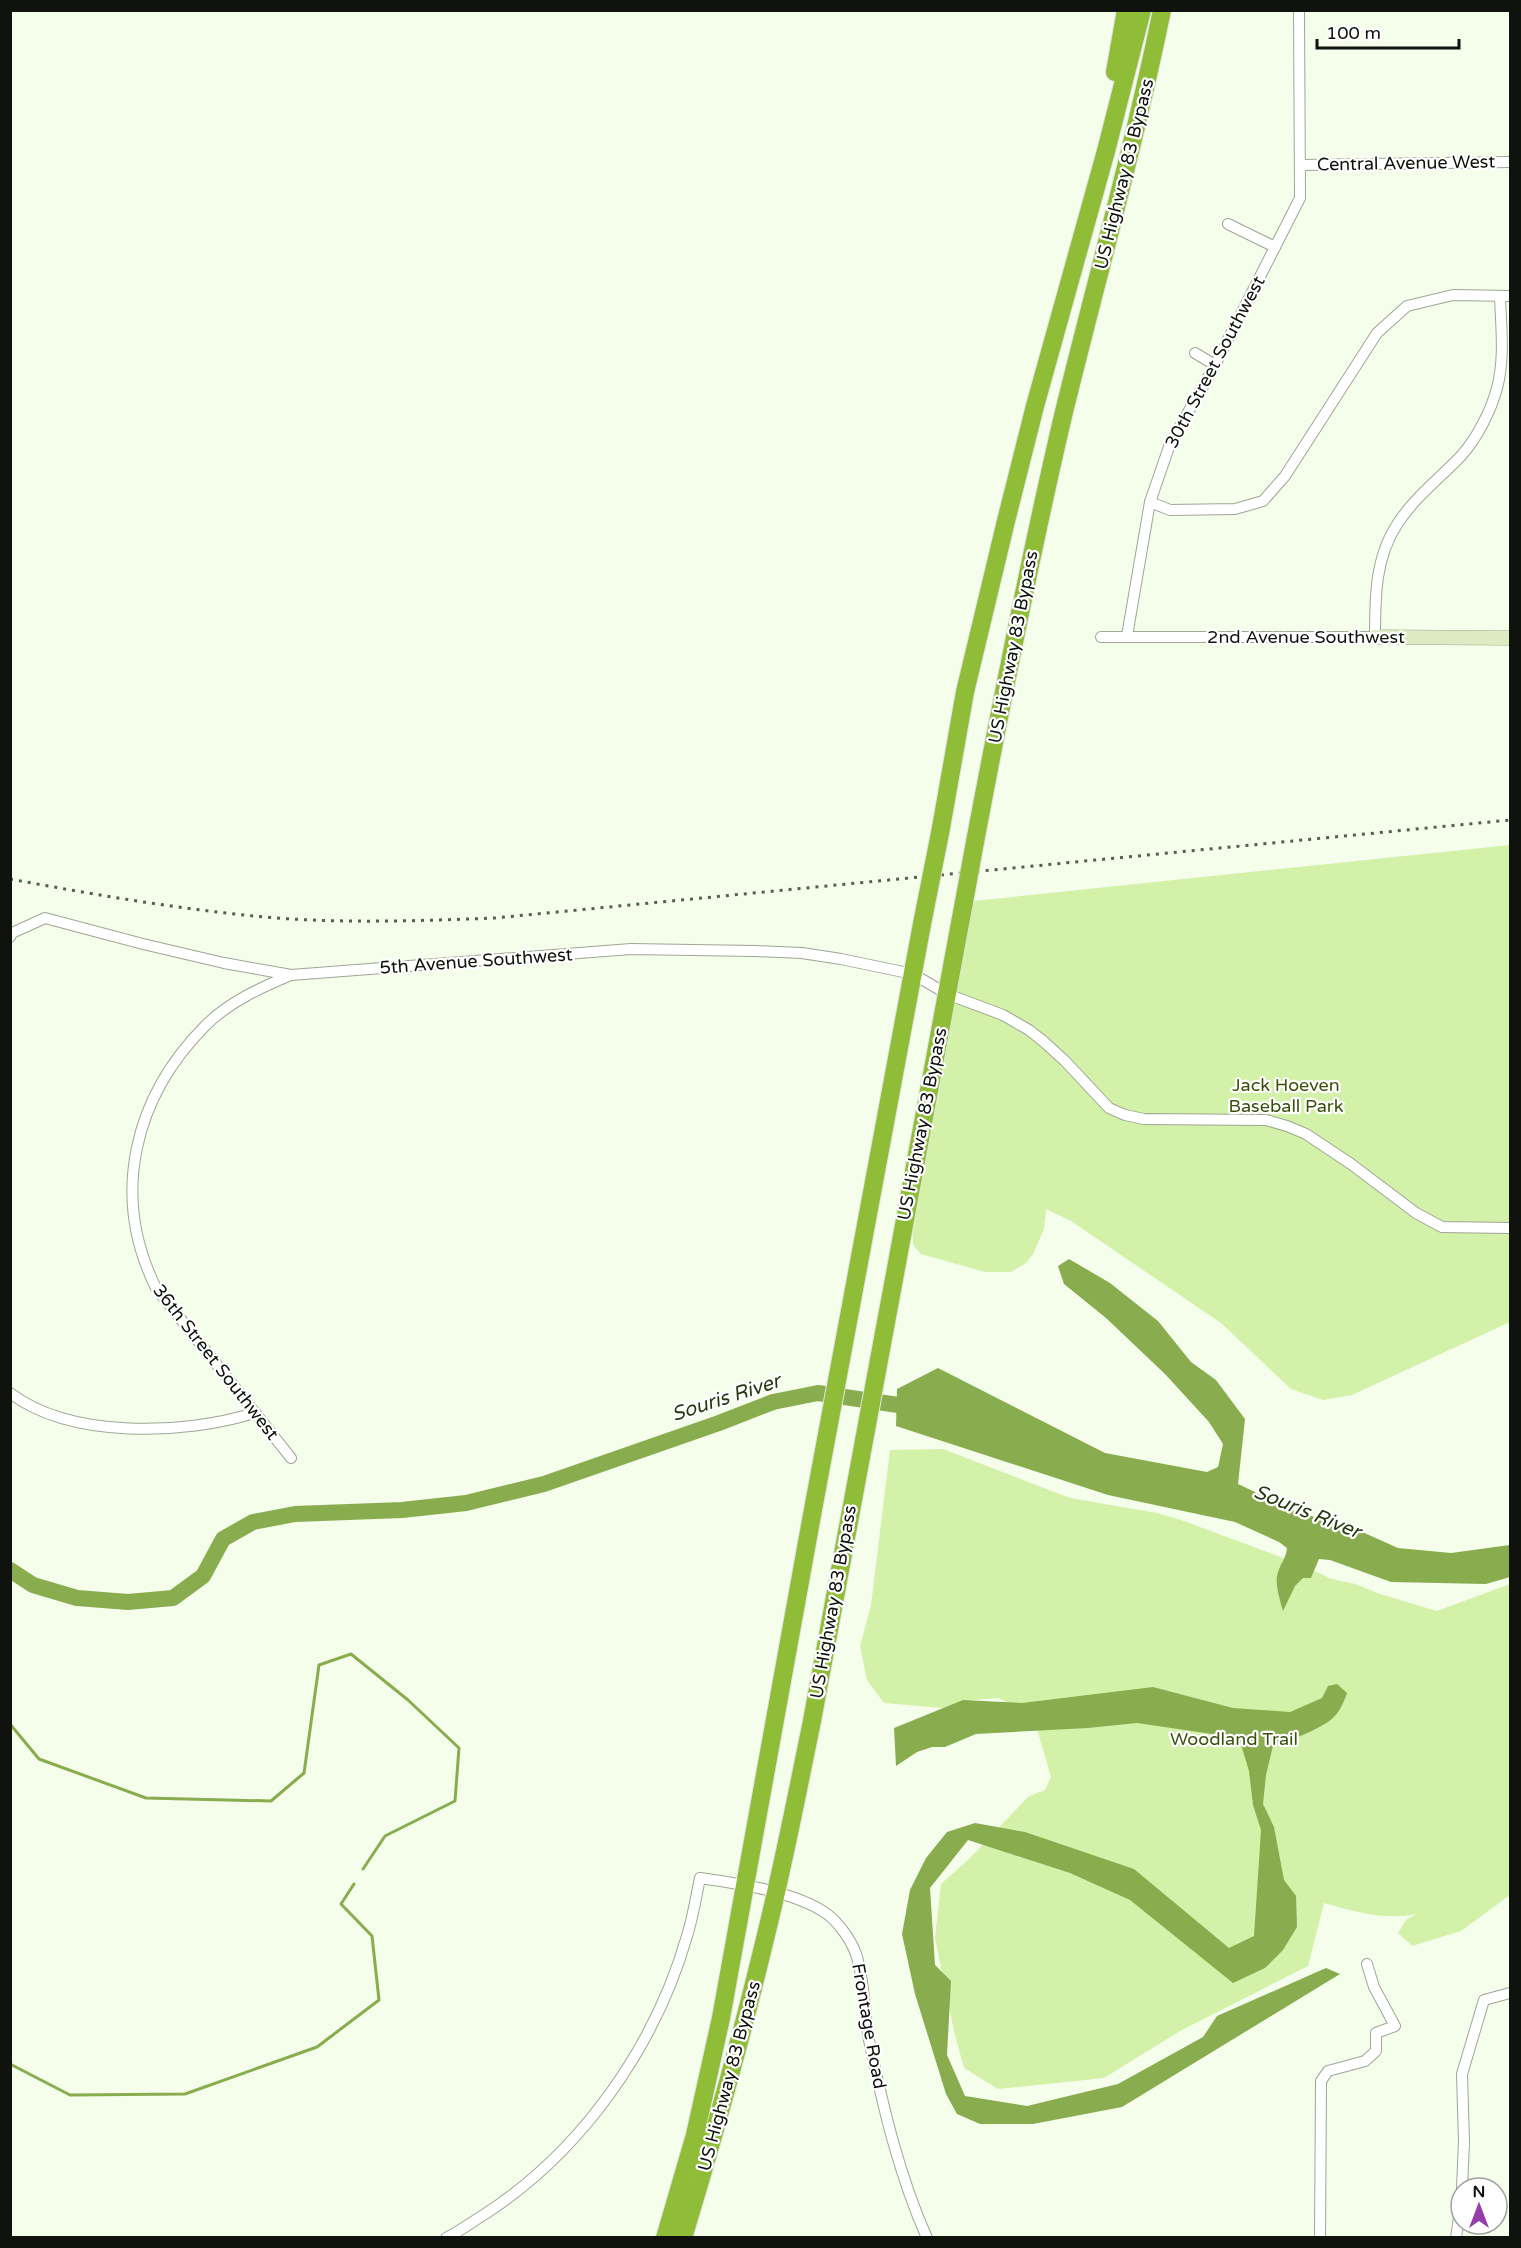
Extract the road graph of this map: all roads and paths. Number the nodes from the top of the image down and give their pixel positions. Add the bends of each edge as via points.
1 (1126, 10) edge
2 (1142, 10) edge
3 (1162, 10) edge
4 (1174, 10) edge
5 (1299, 10) edge
6 (1150, 71) junction
7 (1106, 151) junction
8 (1510, 162) edge
9 (1301, 165) junction
10 (1228, 224) dead end
11 (1275, 247) junction
12 (1505, 297) edge
13 (1195, 353) dead end
14 (1215, 365) junction
15 (1150, 502) junction
16 (1127, 636) junction
17 (1101, 637) dead end
18 (1375, 637) junction
19 (1510, 638) edge
20 (10, 937) edge
21 (913, 974) junction
22 (291, 975) junction
23 (946, 993) junction
24 (1510, 1228) edge
25 (10, 1393) edge
26 (254, 1413) junction
27 (291, 1458) dead end
28 (745, 1886) junction
29 (776, 1893) junction
30 (1367, 1964) dead end
31 (1510, 1993) edge
32 (1463, 2176) edge
33 (446, 2238) edge
34 (665, 2238) edge
35 (683, 2238) edge
36 (927, 2238) edge
37 (1320, 2238) edge

1 - 7 highway via 1110,101
2 - 7 highway, US Highway 83 Bypass
3 - 6 highway, US Highway 83 Bypass
4 - 6 highway via 1162,54
5 - 9 street, 30th Street Southwest
6 - 23 highway, US Highway 83 Bypass, bridge via 1036,533
7 - 21 highway, US Highway 83 Bypass, bridge via 1035,406 965,692
8 - 9 street, Central Avenue West
9 - 11 street, 30th Street Southwest via 1300,198
10 - 11 street
11 - 14 street, 30th Street Southwest
12 - 15 street via 1453,295 1407,306 1377,333 1285,476 1263,501 1234,509 1170,510
12 - 18 street via 1497,387 1485,419 1462,454 1398,523 1379,570
13 - 14 street
14 - 15 street, 30th Street Southwest via 1170,444
15 - 16 street, 30th Street Southwest
16 - 17 street, 2nd Avenue Southwest
16 - 18 street, 2nd Avenue Southwest
18 - 19 street, 2nd Avenue Southwest
20 - 22 street, 5th Avenue Southwest via 45,918 164,949
21 - 22 street, 5th Avenue Southwest via 802,953 632,949
21 - 23 street, 5th Avenue Southwest
21 - 28 highway, US Highway 83 Bypass
22 - 26 street, 36th Street Southwest via 260,987 206,1024 182,1053 147,1113 132,1176 135,1234 143,1262 156,1287
23 - 24 street, 5th Avenue Southwest via 1029,1030 1109,1108 1125,1115 1144,1119 1266,1120 1287,1126 1306,1134 1416,1213 1442,1227
23 - 29 highway, US Highway 83 Bypass via 812,1721
25 - 26 street via 62,1419 113,1427 187,1428
26 - 27 street, 36th Street Southwest
28 - 29 street, Frontage Road
28 - 33 street, Frontage Road via 700,1878 687,1936 665,1995 644,2040 614,2088 545,2169 506,2200
28 - 34 highway, US Highway 83 Bypass via 701,2110
29 - 35 highway, US Highway 83 Bypass via 735,2059
29 - 36 street, Frontage Road via 828,1914 856,1954 869,2037 898,2162
30 - 37 street via 1374,1987 1395,2026 1376,2033 1376,2051 1365,2061 1328,2071 1321,2081
31 - 32 street via 1484,2000 1462,2074

